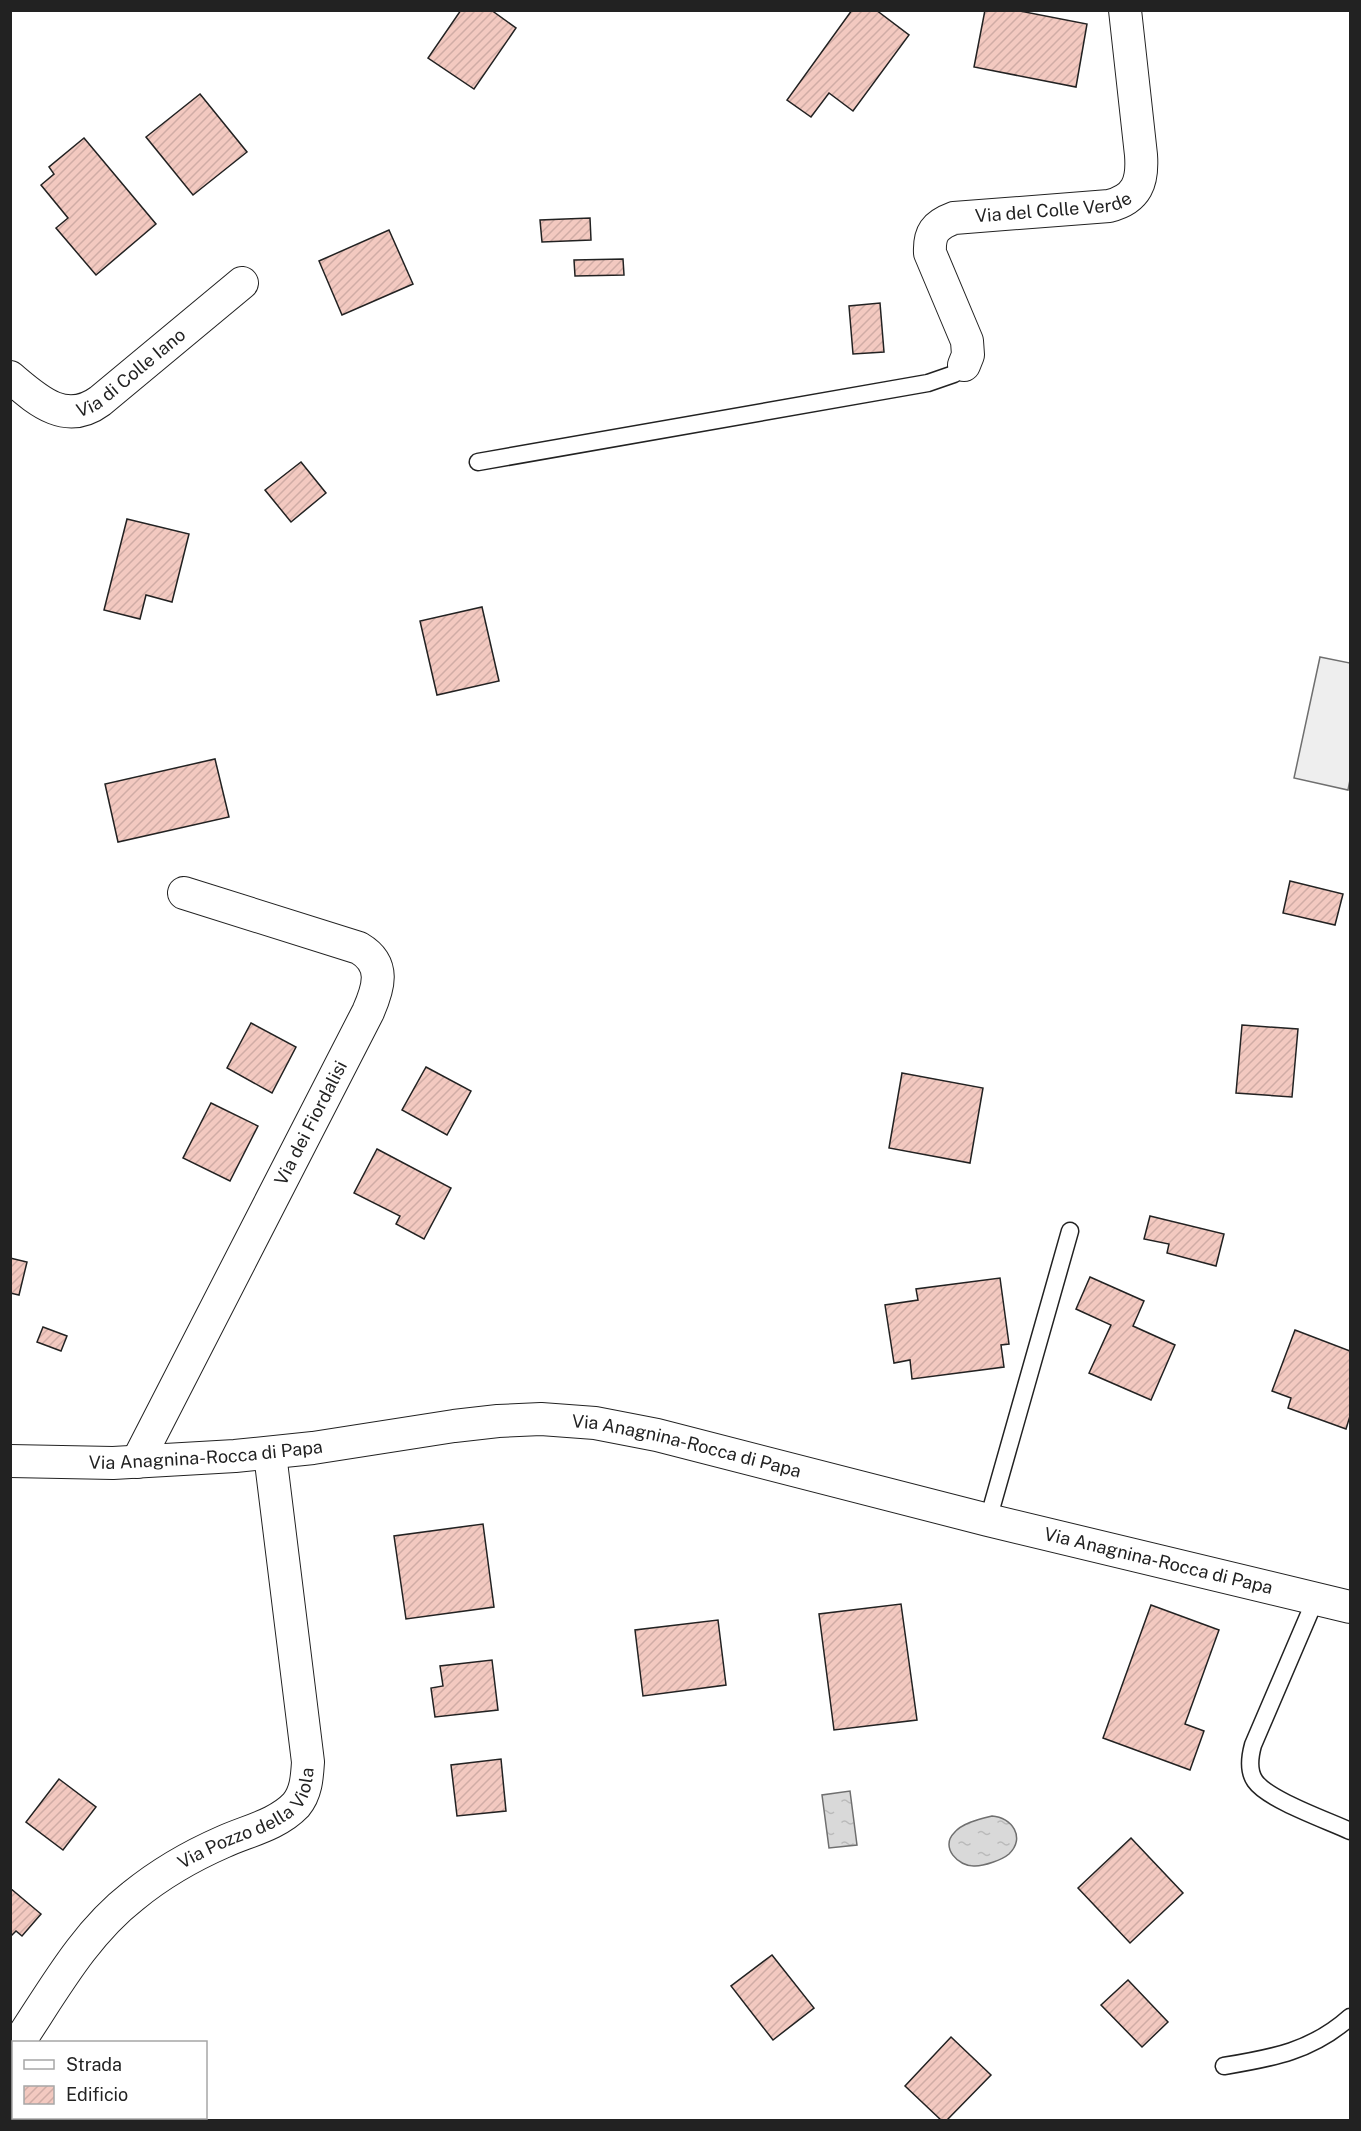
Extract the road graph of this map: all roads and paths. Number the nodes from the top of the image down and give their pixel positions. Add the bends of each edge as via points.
1 (1125, 10) edge
2 (242, 283) dead end
3 (964, 365) joint
4 (10, 377) edge
5 (478, 462) dead end
6 (184, 893) dead end
7 (1070, 1231) dead end
8 (270, 1454) junction
9 (10, 1461) edge
10 (137, 1462) junction
11 (988, 1520) junction
12 (1316, 1598) junction
13 (1350, 1607) edge
14 (1350, 1831) edge
15 (1350, 2017) edge
16 (20, 2041) edge
17 (1224, 2066) dead end

1 - 3 street, Via del Colle Verde via 1142,155 1141,175 1134,192 1109,206 954,218 933,230 930,252 967,341
2 - 4 street, Via di Colle Iano via 86,410 47,406
3 - 5 lane via 954,374 928,383
6 - 10 street, Via dei Fiordalisi via 359,948 374,961 378,981 368,1012
7 - 11 lane
8 - 10 street, Via Anagnina-Rocca di Papa
8 - 11 street, Via Anagnina-Rocca di Papa via 498,1421 577,1421 649,1433
8 - 16 street, Via Pozzo della Viola via 308,1762 301,1797 276,1820 200,1853 132,1896 81,1951
9 - 10 street, Via Anagnina-Rocca di Papa
11 - 12 street, Via Anagnina-Rocca di Papa
12 - 13 street, Via Anagnina-Rocca di Papa
12 - 14 lane via 1253,1745 1250,1768 1254,1781 1273,1795
15 - 17 lane via 1331,2033 1301,2049

